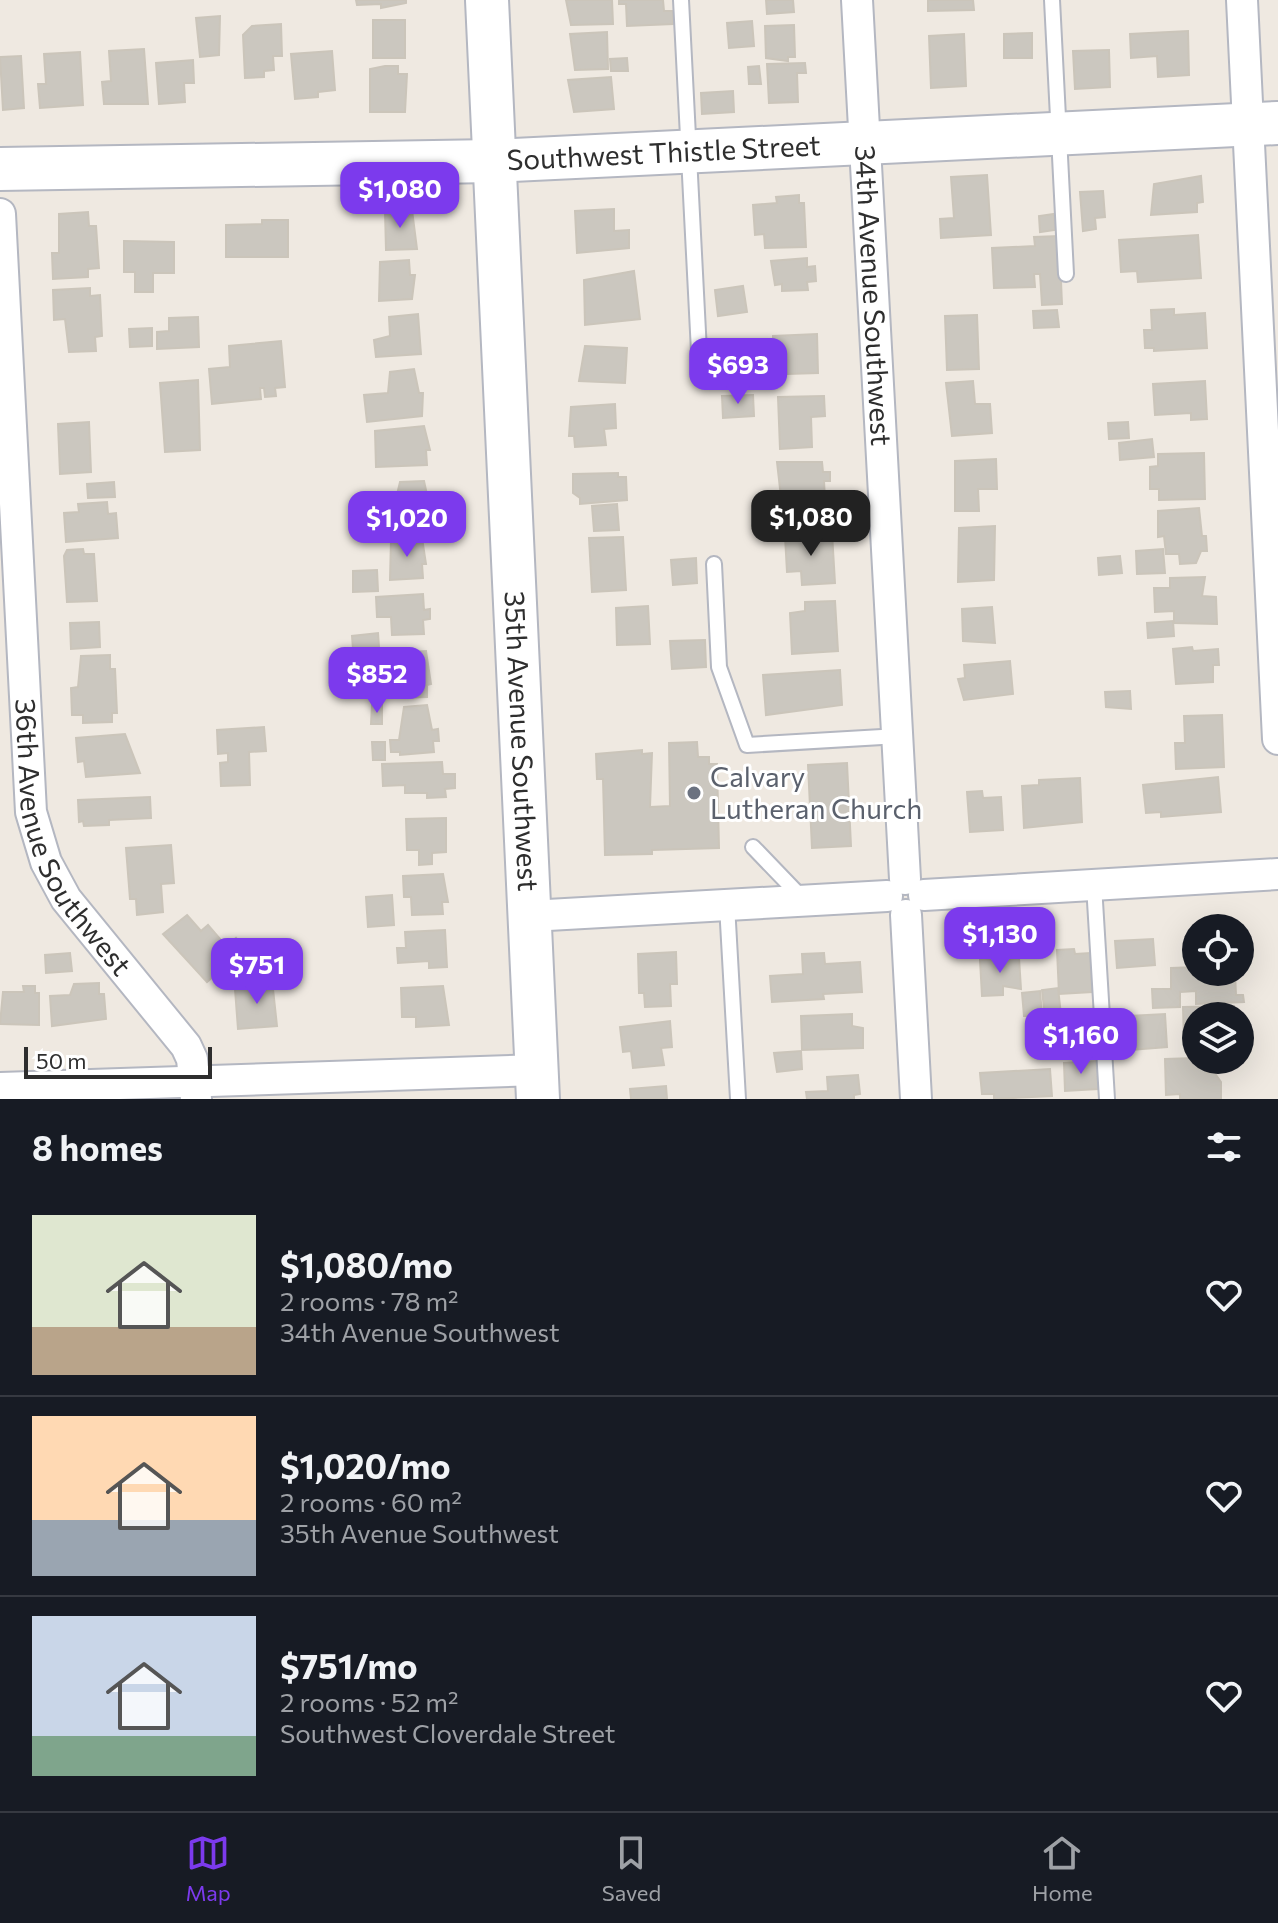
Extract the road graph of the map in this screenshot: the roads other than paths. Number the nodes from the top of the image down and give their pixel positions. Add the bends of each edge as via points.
1 (487, 0) edge
2 (681, 0) edge
3 (857, 0) edge
4 (1052, 0) edge
5 (1242, 0) edge
6 (1263, 124) edge
7 (1059, 133) junction
8 (864, 143) junction
9 (689, 152) junction
10 (493, 161) junction
11 (0, 169) edge
12 (0, 214) edge
13 (1066, 274) dead end
14 (700, 371) dead end
15 (714, 564) dead end
16 (899, 736) junction
17 (1278, 739) edge
18 (753, 847) dead end
19 (1278, 874) edge
20 (1094, 885) junction
21 (906, 896) junction
22 (804, 900) junction
23 (727, 905) junction
24 (530, 916) junction
25 (538, 1084) edge
26 (0, 1088) edge
27 (196, 1090) edge
28 (738, 1099) edge
29 (916, 1099) edge
30 (1107, 1099) edge

1 - 10 main road, 35th Avenue Southwest
2 - 9 lane
3 - 8 street, 34th Avenue Southwest
4 - 7 lane
5 - 6 street
6 - 7 main road, Southwest Thistle Street
6 - 17 street
7 - 8 main road, Southwest Thistle Street
7 - 13 lane
8 - 9 main road, Southwest Thistle Street
8 - 16 street, 34th Avenue Southwest
9 - 10 main road, Southwest Thistle Street
9 - 14 lane
10 - 11 main road, Southwest Thistle Street
10 - 24 main road, 35th Avenue Southwest
12 - 27 street, 36th Avenue Southwest via 31,812 46,862 66,899 186,1046
15 - 16 lane via 719,667 747,745
16 - 21 street, 34th Avenue Southwest
18 - 22 lane
19 - 20 street
20 - 21 street
20 - 30 lane
21 - 22 street
21 - 29 street, 34th Avenue Southwest
22 - 23 street
23 - 24 street
23 - 28 lane
24 - 25 main road, 35th Avenue Southwest
25 - 27 street via 352,1082
26 - 27 street

